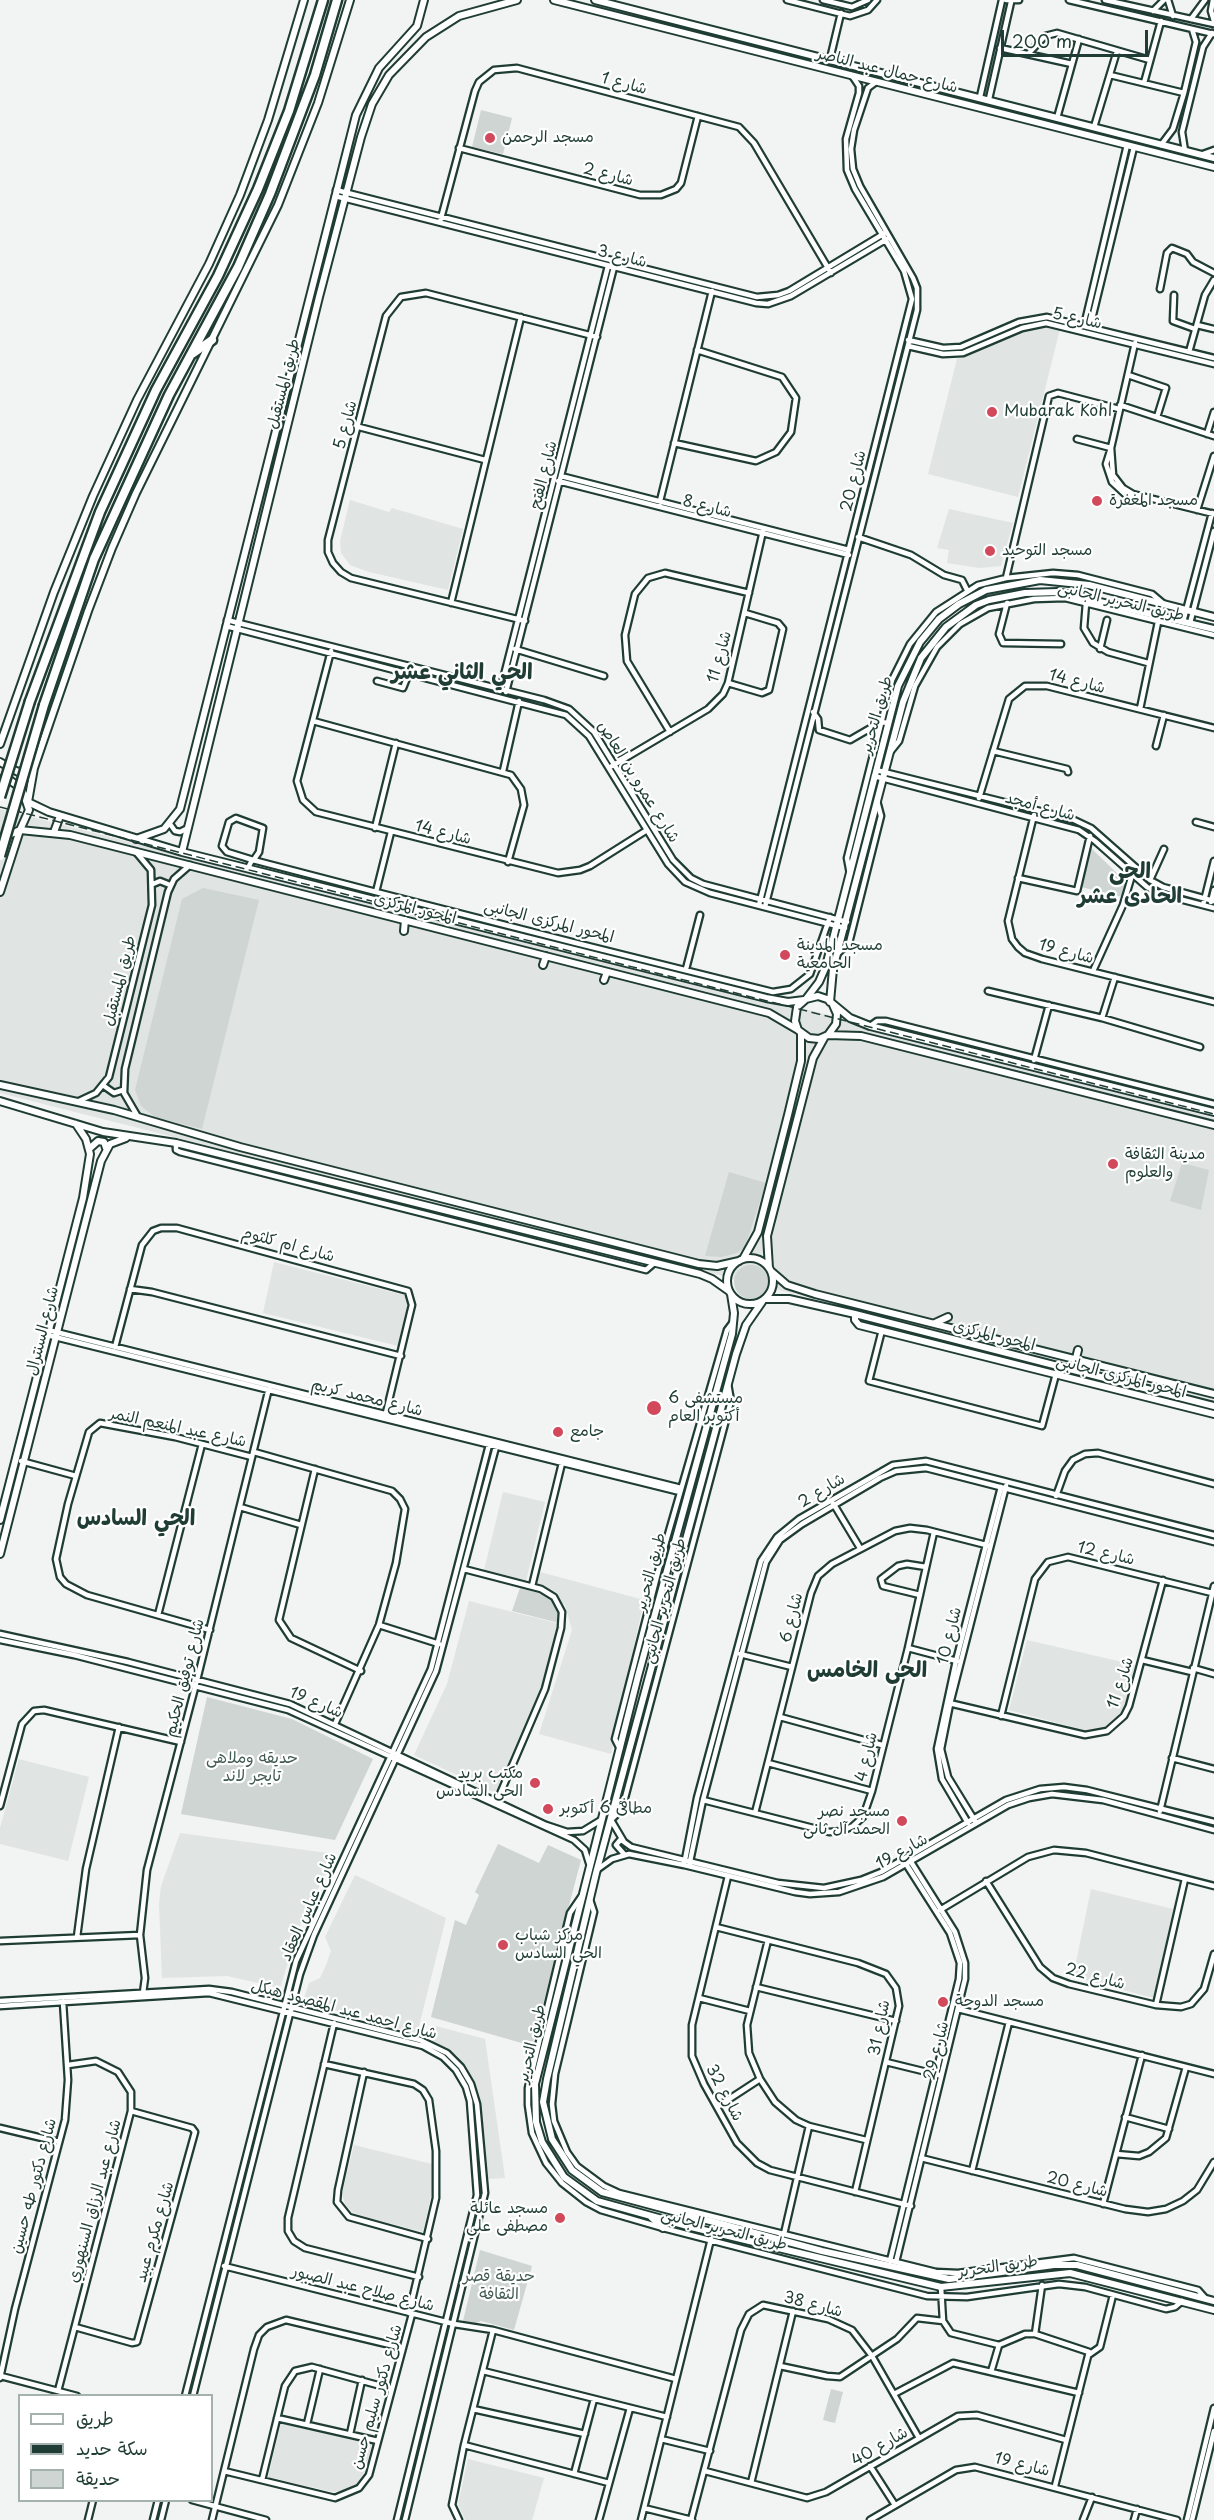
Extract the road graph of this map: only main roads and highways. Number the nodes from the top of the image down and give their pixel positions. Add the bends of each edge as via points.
1 (304, 0) edge
2 (323, 0) edge
3 (337, 0) edge
4 (424, 0) edge
5 (517, 0) edge
6 (554, 0) edge
7 (595, 0) edge
8 (349, 1) edge
9 (604, 1) edge
10 (731, 35) junction
11 (752, 40) junction
12 (729, 45) junction
13 (749, 50) junction
14 (1214, 158) edge
15 (1214, 167) edge
16 (212, 340) junction
17 (189, 356) junction
18 (1214, 617) edge
19 (1214, 629) edge
20 (0, 744) edge
21 (0, 762) edge
22 (34, 768) junction
23 (0, 779) edge
24 (0, 797) edge
25 (28, 802) junction
26 (60, 816) junction
27 (20, 830) junction
28 (54, 832) junction
29 (0, 839) edge
30 (133, 839) junction
31 (182, 852) junction
32 (0, 856) edge
33 (0, 892) edge
34 (384, 894) road end
35 (382, 901) junction
36 (405, 920) junction
37 (404, 931) dead end
38 (576, 943) road end
39 (500, 945) junction
40 (574, 950) junction
41 (498, 954) dead end
42 (546, 956) junction
43 (543, 965) dead end
44 (607, 972) junction
45 (604, 980) dead end
46 (768, 990) road end
47 (766, 998) junction
48 (805, 999) junction
49 (832, 1004) junction
50 (800, 1031) junction
51 (826, 1037) junction
52 (1114, 1080) road end
53 (0, 1084) edge
54 (1113, 1087) junction
55 (0, 1101) edge
56 (1214, 1112) edge
57 (788, 1115) junction
58 (798, 1118) junction
59 (74, 1122) junction
60 (1214, 1125) edge
61 (136, 1137) junction
62 (106, 1148) junction
63 (89, 1149) junction
64 (405, 1189) junction
65 (427, 1195) junction
66 (403, 1200) junction
67 (424, 1206) junction
68 (572, 1222) dead end
69 (570, 1231) junction
70 (741, 1260) junction
71 (770, 1270) junction
72 (730, 1293) junction
73 (764, 1300) junction
74 (843, 1300) junction
75 (841, 1311) junction
76 (855, 1314) junction
77 (948, 1317) dead end
78 (733, 1323) junction
79 (934, 1323) junction
80 (744, 1327) junction
81 (1078, 1350) dead end
82 (1011, 1355) junction
83 (1075, 1359) junction
84 (1003, 1361) junction
85 (1073, 1370) junction
86 (1167, 1382) junction
87 (1213, 1385) edge
88 (1199, 1390) junction
89 (1212, 1394) edge
90 (1173, 1395) junction
91 (1204, 1404) junction
92 (1214, 1406) edge
93 (1214, 1414) edge
94 (688, 1464) road end
95 (691, 1475) junction
96 (0, 1520) edge
97 (0, 1554) edge
98 (655, 1585) road end
99 (658, 1597) junction
100 (643, 1656) junction
101 (652, 1661) junction
102 (638, 1676) junction
103 (647, 1678) junction
104 (570, 1941) junction
105 (581, 1942) junction
106 (565, 1959) junction
107 (576, 1962) junction
108 (540, 2064) junction
109 (533, 2068) road end
110 (555, 2074) road end
111 (547, 2079) junction
112 (562, 2183) road end
113 (575, 2186) junction
114 (685, 2209) road end
115 (677, 2214) junction
116 (651, 2217) junction
117 (663, 2228) road end
118 (760, 2229) road end
119 (769, 2237) junction
120 (805, 2247) junction
121 (778, 2249) junction
122 (822, 2251) junction
123 (857, 2252) road end
124 (767, 2253) road end
125 (802, 2254) junction
126 (847, 2257) junction
127 (820, 2259) junction
128 (1109, 2266) road end
129 (1102, 2271) junction
130 (958, 2273) road end
131 (1123, 2277) junction
132 (966, 2278) junction
133 (1143, 2282) junction
134 (1122, 2286) junction
135 (1139, 2290) junction
136 (1214, 2301) edge
137 (1212, 2310) edge

1 - 20 main road via 268,120 240,195 93,496
2 - 24 highway, bridge via 285,121 246,219 156,390 100,512 30,700
3 - 17 highway via 301,115 255,230
4 - 30 main road, طريق المستقبل via 417,26 389,54 362,99 180,809 170,824 157,833
5 - 31 main road, طريق المستقبل via 459,16 426,37 400,62 372,104
6 - 12 main road, شارع جمال عبد الناصر
7 - 9 main road, شارع جمال عبد الناصر
8 - 16 main road via 318,103 278,205
9 - 10 main road, شارع جمال عبد الناصر
10 - 11 main road, شارع جمال عبد الناصر
10 - 12 main road via 733,41
11 - 13 main road
11 - 14 main road, شارع جمال عبد الناصر
12 - 13 main road, شارع جمال عبد الناصر
13 - 15 main road, شارع جمال عبد الناصر
16 - 17 highway
16 - 22 main road via 112,548
17 - 32 highway, bridge via 94,559 44,705
18 - 48 main road, طريق التحرير via 1089,585 1040,580 1000,586 972,596 939,619 920,642 884,722 875,773 823,975
19 - 49 main road, طريق التحرير via 1058,592 1004,596 976,605 938,634 921,658 907,690 830,978
21 - 22 main road via 18,772
22 - 25 main road
23 - 25 main road, المحور المركزى via 16,784
25 - 26 main road, المحور المركزى
25 - 27 main road via 28,817
26 - 28 main road
26 - 30 main road, المحور المركزى
27 - 28 main road, المحور المركزى
27 - 29 main road, المحور المركزى
27 - 33 main road
28 - 36 main road, المحور المركزى
30 - 31 main road, المحور المركزى
31 - 35 main road, المحور المركزى
34 - 35 main road
35 - 40 main road, المحور المركزى
36 - 37 main road
36 - 39 main road, المحور المركزى
38 - 40 main road
39 - 41 main road
39 - 42 main road, المحور المركزى
40 - 47 main road, المحور المركزى
42 - 43 main road
42 - 44 main road, المحور المركزى
44 - 45 main road
44 - 50 main road, المحور المركزى via 769,1013
46 - 47 main road
47 - 48 main road, المحور المركزى via 788,1002
48 - 49 main road via 818,996
48 - 50 main road via 795,1011
49 - 51 main road via 836,1024
49 - 54 main road via 857,1022 870,1026
50 - 51 main road via 809,1038
50 - 57 main road via 800,1068
51 - 58 main road via 814,1054
51 - 60 main road via 861,1036
52 - 54 main road
53 - 64 main road via 105,1108
54 - 56 main road
55 - 59 main road
57 - 58 main road
57 - 70 main road via 758,1232
58 - 71 main road via 767,1236
59 - 61 main road
59 - 63 main road
61 - 62 main road via 119,1139
61 - 66 main road via 176,1143
62 - 63 main road via 104,1142 98,1141
62 - 97 main road, شارع السنترال
63 - 96 main road, شارع السنترال via 83,1198
64 - 65 main road
64 - 66 main road
65 - 67 main road
65 - 69 main road
66 - 67 main road
67 - 72 main road via 706,1276
68 - 69 main road
69 - 70 main road via 703,1265
70 - 71 main road via 760,1260
70 - 72 main road via 728,1274
71 - 73 main road via 773,1287
71 - 74 main road, المحور المركزى via 792,1287
72 - 73 main road via 748,1304
72 - 78 main road, طريق التحرير
73 - 75 main road, المحور المركزى via 784,1299
73 - 80 main road, طريق التحرير
74 - 75 main road
74 - 79 main road, المحور المركزى
75 - 76 main road, المحور المركزى
76 - 82 main road, المحور المركزى
76 - 84 main road, المحور المركزى الجانبى via 857,1324
77 - 79 main road
78 - 80 main road via 741,1321
78 - 95 main road, طريق التحرير
79 - 83 main road, المحور المركزى
80 - 101 main road, طريق التحرير
81 - 83 main road
82 - 84 main road
82 - 85 main road, المحور المركزى
83 - 85 main road
83 - 86 main road, المحور المركزى
84 - 93 main road, المحور المركزى الجانبى
85 - 90 main road, المحور المركزى
86 - 88 main road, المحور المركزى
86 - 90 main road via 1176,1388
87 - 89 main road
88 - 89 main road, المحور المركزى
88 - 91 main road via 1195,1396
90 - 91 main road, المحور المركزى
91 - 92 main road, المحور المركزى
94 - 95 main road
95 - 99 main road, طريق التحرير
98 - 99 main road
99 - 100 main road, طريق التحرير
100 - 101 main road
100 - 102 main road, طريق التحرير
101 - 103 main road, طريق التحرير
102 - 103 main road
102 - 104 main road, طريق التحرير
103 - 105 main road, طريق التحرير
104 - 105 main road
104 - 106 main road, طريق التحرير
105 - 107 main road, طريق التحرير
106 - 107 main road via 571,1957
106 - 108 main road, طريق التحرير
107 - 111 main road, طريق التحرير
108 - 109 main road
108 - 113 main road, طريق التحرير via 534,2102 536,2122 551,2160
110 - 111 main road
111 - 115 main road, طريق التحرير via 543,2102 546,2121 560,2155 572,2170 602,2192
112 - 113 main road
113 - 116 main road, طريق التحرير via 597,2201
114 - 115 main road
115 - 119 main road, طريق التحرير
116 - 117 main road
116 - 121 main road, طريق التحرير
118 - 119 main road
119 - 120 main road, طريق التحرير
120 - 122 main road, طريق التحرير
120 - 125 main road
121 - 124 main road
121 - 125 main road, طريق التحرير
122 - 126 main road, طريق التحرير
122 - 127 main road
123 - 126 main road
125 - 127 main road, طريق التحرير
126 - 132 main road, طريق التحرير via 935,2278
127 - 134 main road, طريق التحرير via 941,2287 1063,2273
128 - 129 main road
129 - 131 main road, طريق التحرير
129 - 132 main road, طريق التحرير via 1054,2265
130 - 132 main road
131 - 133 main road, طريق التحرير
131 - 134 main road
133 - 135 main road via 1138,2284
133 - 136 main road, طريق التحرير
134 - 135 main road, طريق التحرير
135 - 137 main road, طريق التحرير

